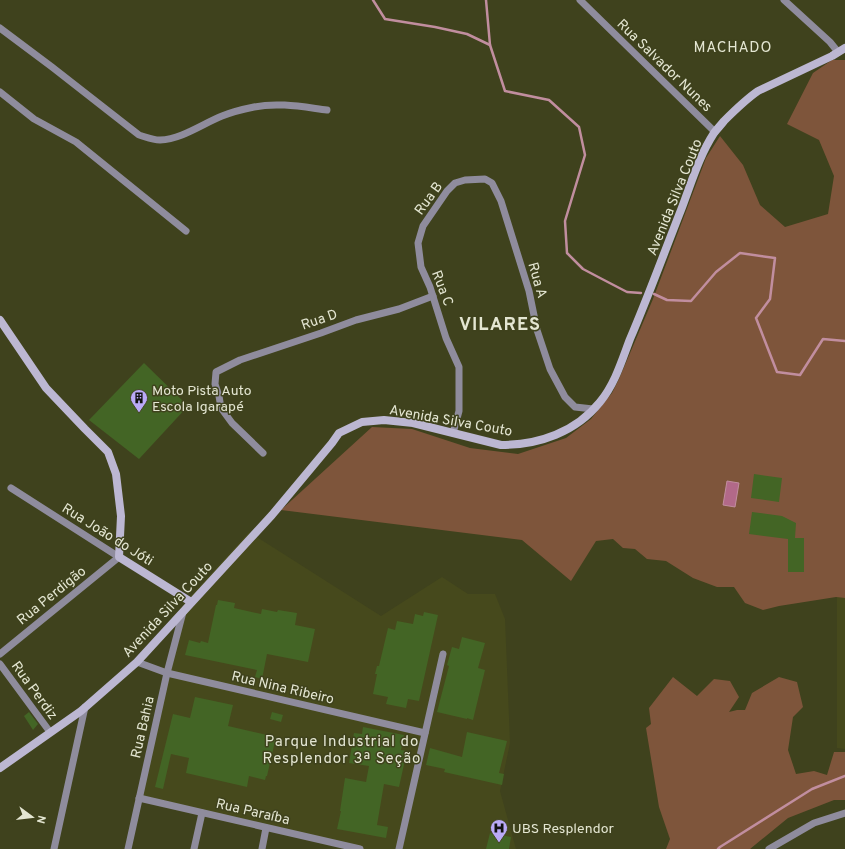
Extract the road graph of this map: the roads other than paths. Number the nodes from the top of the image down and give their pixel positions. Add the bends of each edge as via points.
1 (580, 0) edge
2 (784, 0) edge
3 (0, 28) edge
4 (842, 50) edge
5 (0, 92) edge
6 (327, 110) dead end
7 (715, 132) junction
8 (492, 183) joint
9 (186, 231) dead end
10 (418, 243) joint
11 (433, 296) junction
12 (0, 320) edge
13 (593, 409) junction
14 (453, 433) junction
15 (263, 453) dead end
16 (11, 488) dead end
17 (119, 557) junction
18 (192, 602) junction
19 (183, 612) junction
20 (0, 654) edge
21 (443, 654) dead end
22 (137, 662) junction
23 (0, 664) edge
24 (167, 673) junction
25 (85, 707) junction
26 (50, 732) junction
27 (425, 733) junction
28 (0, 768) edge
29 (140, 798) junction
30 (845, 812) edge
31 (202, 813) junction
32 (266, 828) junction
33 (330, 846) edge
34 (54, 849) edge
35 (128, 849) edge
36 (194, 849) edge
37 (262, 849) edge
38 (360, 849) edge
39 (399, 849) edge
40 (769, 849) edge

1 - 7 street, Rua Salvador Nunes
2 - 4 street
3 - 6 street via 139,135 148,138 171,138 223,115 255,107 281,104
4 - 7 main road, Avenida Silva Couto via 758,91 738,106
5 - 9 street via 34,119 76,142
7 - 13 main road, Avenida Silva Couto via 702,156 612,384
8 - 10 street, Rua B via 485,179 455,183 423,226
8 - 13 street, Rua A via 501,201 550,369 565,397 575,407
10 - 11 street, Rua C via 421,267
11 - 14 street, Rua C via 458,367 459,411
11 - 15 street, Rua D via 240,360 216,372 215,384 221,408 232,423
12 - 17 main road via 46,388 108,452 116,474 121,516
13 - 14 main road, Avenida Silva Couto via 560,434 516,445 502,445
14 - 18 main road, Avenida Silva Couto via 413,423 384,420 362,422 339,433 272,514
16 - 17 street, Rua João do Jóti
17 - 18 main road, Rua João do Jóti
17 - 20 street, Rua Perdigão
18 - 19 main road, Avenida Silva Couto
19 - 22 main road, Avenida Silva Couto
19 - 24 street, Rua Bahia
21 - 27 street
22 - 24 street, Rua Nina Ribeiro
22 - 25 main road, Avenida Silva Couto
23 - 26 street, Rua Perdiz
24 - 27 street, Rua Nina Ribeiro
24 - 29 street, Rua Bahia
25 - 26 main road, Avenida Silva Couto
25 - 34 street
26 - 28 main road, Avenida Silva Couto
27 - 39 street
29 - 31 street, Rua Paraíba
29 - 35 street, Rua Bahia
30 - 40 street via 814,823
31 - 32 street, Rua Paraíba
31 - 36 street
32 - 33 street, Rua Paraíba
32 - 37 street
33 - 38 street, Rua Paraíba

